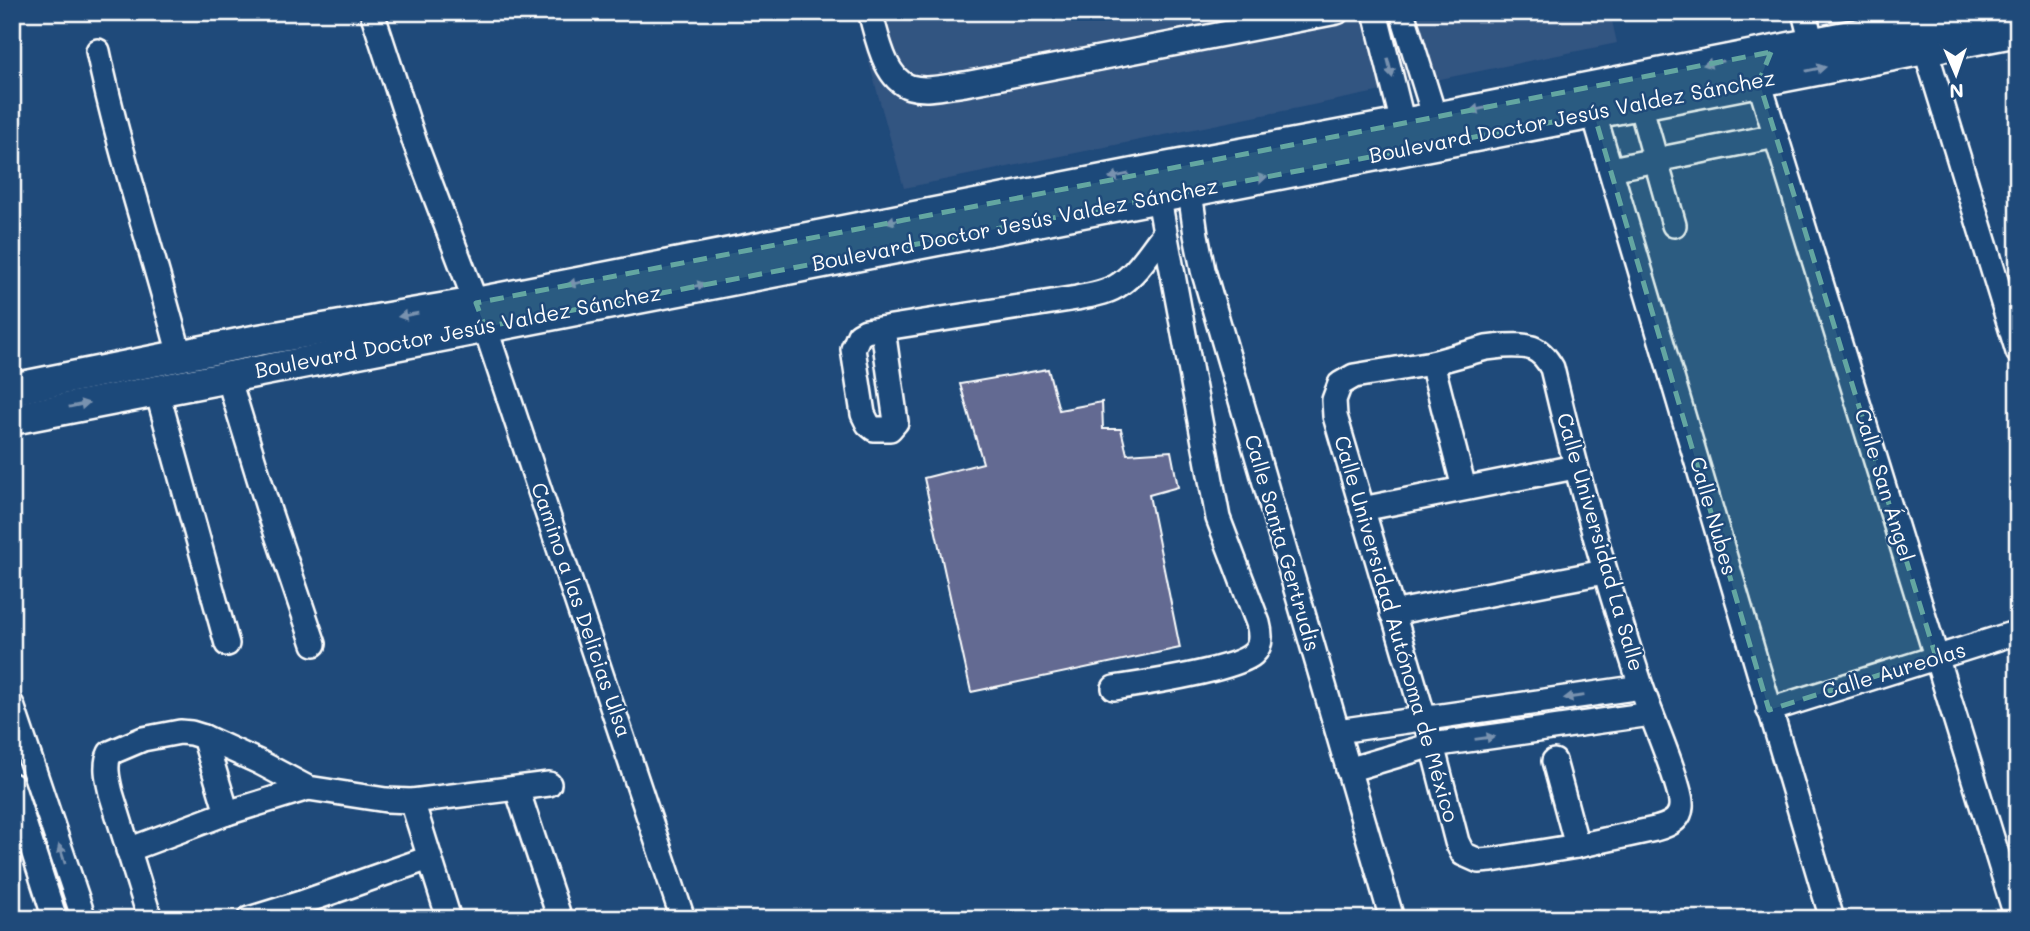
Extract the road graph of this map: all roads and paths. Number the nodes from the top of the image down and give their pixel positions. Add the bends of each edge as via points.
1 (372, 12) edge
2 (870, 12) edge
3 (1337, 12) edge
4 (1375, 12) edge
5 (1402, 12) edge
6 (1804, 12) edge
7 (1972, 12) edge
8 (1276, 18) edge
9 (1929, 27) edge
10 (2018, 31) edge
11 (1812, 44) junction
12 (98, 51) dead end
13 (1771, 52) junction
14 (1760, 79) junction
15 (1640, 104) junction
16 (1594, 114) junction
17 (1435, 118) junction
18 (1404, 124) junction
19 (1776, 136) junction
20 (1656, 160) junction
21 (1611, 169) junction
22 (1188, 178) junction
23 (1156, 183) junction
24 (1674, 225) dead end
25 (1164, 234) junction
26 (480, 315) junction
27 (883, 329) dead end
28 (2018, 352) edge
29 (180, 356) junction
30 (1432, 363) junction
31 (228, 377) junction
32 (157, 391) junction
33 (14, 410) edge
34 (1575, 467) junction
35 (1464, 488) junction
36 (1362, 509) junction
37 (1604, 572) junction
38 (1392, 613) junction
39 (2018, 632) edge
40 (227, 644) dead end
41 (314, 644) dead end
42 (1936, 657) junction
43 (1641, 687) junction
44 (1114, 688) dead end
45 (12, 705) edge
46 (1769, 710) junction
47 (1651, 714) junction
48 (1424, 718) junction
49 (1338, 731) junction
50 (204, 737) junction
51 (1432, 745) junction
52 (1554, 761) dead end
53 (1348, 770) junction
54 (549, 784) dead end
55 (12, 785) edge
56 (308, 788) junction
57 (517, 789) junction
58 (411, 801) junction
59 (227, 813) junction
60 (1577, 846) junction
61 (128, 850) junction
62 (429, 859) junction
63 (304, 911) edge
64 (55, 919) edge
65 (84, 919) edge
66 (150, 919) edge
67 (249, 919) edge
68 (449, 919) edge
69 (560, 919) edge
70 (683, 919) edge
71 (1392, 919) edge
72 (1832, 919) edge
73 (2017, 919) edge

1 - 26 street, Camino a las Delicias Ulsa
2 - 8 street via 882,55 893,74 909,87 919,88 965,84
3 - 8 street
4 -> 18 street
5 - 17 street
6 - 11 street
7 - 9 main road, Boulevard Doctor Jesús Valdez Sánchez
9 - 10 main road, Boulevard Doctor Jesús Valdez Sánchez
9 - 11 main road, Boulevard Doctor Jesús Valdez Sánchez
14 -> 9 main road, Boulevard Doctor Jesús Valdez Sánchez
9 - 28 street
11 - 13 main road, Boulevard Doctor Jesús Valdez Sánchez
12 - 29 street
13 - 14 street
13 -> 17 main road, Boulevard Doctor Jesús Valdez Sánchez
14 - 15 main road, Boulevard Doctor Jesús Valdez Sánchez
14 - 19 street, Calle San Ángel
15 - 16 main road, Boulevard Doctor Jesús Valdez Sánchez
15 - 20 street
16 - 21 street, Calle Nubes
22 -> 16 main road, Boulevard Doctor Jesús Valdez Sánchez
17 - 18 main road, Boulevard Doctor Jesús Valdez Sánchez
18 - 22 main road, Boulevard Doctor Jesús Valdez Sánchez
19 - 20 street
19 - 42 street, Calle San Ángel
20 - 21 street
20 - 24 street
21 - 46 street, Calle Nubes
22 - 23 main road, Boulevard Doctor Jesús Valdez Sánchez
22 - 49 street, Calle Santa Gertrudis via 1207,282
23 - 25 street
23 - 26 main road, Boulevard Doctor Jesús Valdez Sánchez
25 - 27 street via 1137,269 1118,286 1100,293
25 - 44 street via 1218,518 1261,635 1257,648 1246,658
26 -> 29 main road, Boulevard Doctor Jesús Valdez Sánchez
26 - 31 main road, Boulevard Doctor Jesús Valdez Sánchez
26 - 70 street, Camino a las Delicias Ulsa
29 - 33 main road, Boulevard Doctor Jesús Valdez Sánchez via 57,381
30 - 34 street, Calle Universidad La Salle via 1486,348 1517,346 1544,354 1552,368
30 - 35 street
30 - 36 street, Calle Universidad Autónoma de México via 1354,376 1337,389 1335,416
31 - 32 main road, Boulevard Doctor Jesús Valdez Sánchez
31 - 41 street
33 -> 32 main road, Boulevard Doctor Jesús Valdez Sánchez
32 - 40 street
34 - 35 street
34 - 37 street, Calle Universidad La Salle
35 - 36 street
36 - 38 street, Calle Universidad Autónoma de México
37 - 38 street
37 - 43 street, Calle Universidad La Salle
38 - 48 street, Calle Universidad Autónoma de México
39 - 42 street, Calle Aureolas
42 - 46 street, Calle Aureolas
42 - 73 street, Calle San Ángel
43 - 47 street, Calle Universidad La Salle
43 -> 48 street
65 -> 45 street
46 - 72 street, Calle Nubes
51 -> 47 street
47 - 60 street, Calle Universidad La Salle via 1682,805 1676,820
48 - 49 street
48 - 51 street, Calle Universidad Autónoma de México
49 - 53 street, Calle Santa Gertrudis
50 - 56 street
50 - 59 street
50 - 61 street via 180,732 143,739 108,755 111,793
51 - 53 street
51 - 60 street, Calle Universidad Autónoma de México via 1463,853 1479,861
52 - 60 street
53 - 71 street, Calle Santa Gertrudis
54 - 57 street
55 - 64 street
56 - 58 street
56 - 59 street
57 - 58 street
57 - 69 street
58 - 62 street
59 - 61 street
61 - 66 street
62 - 63 street
62 - 68 street
63 - 67 street

